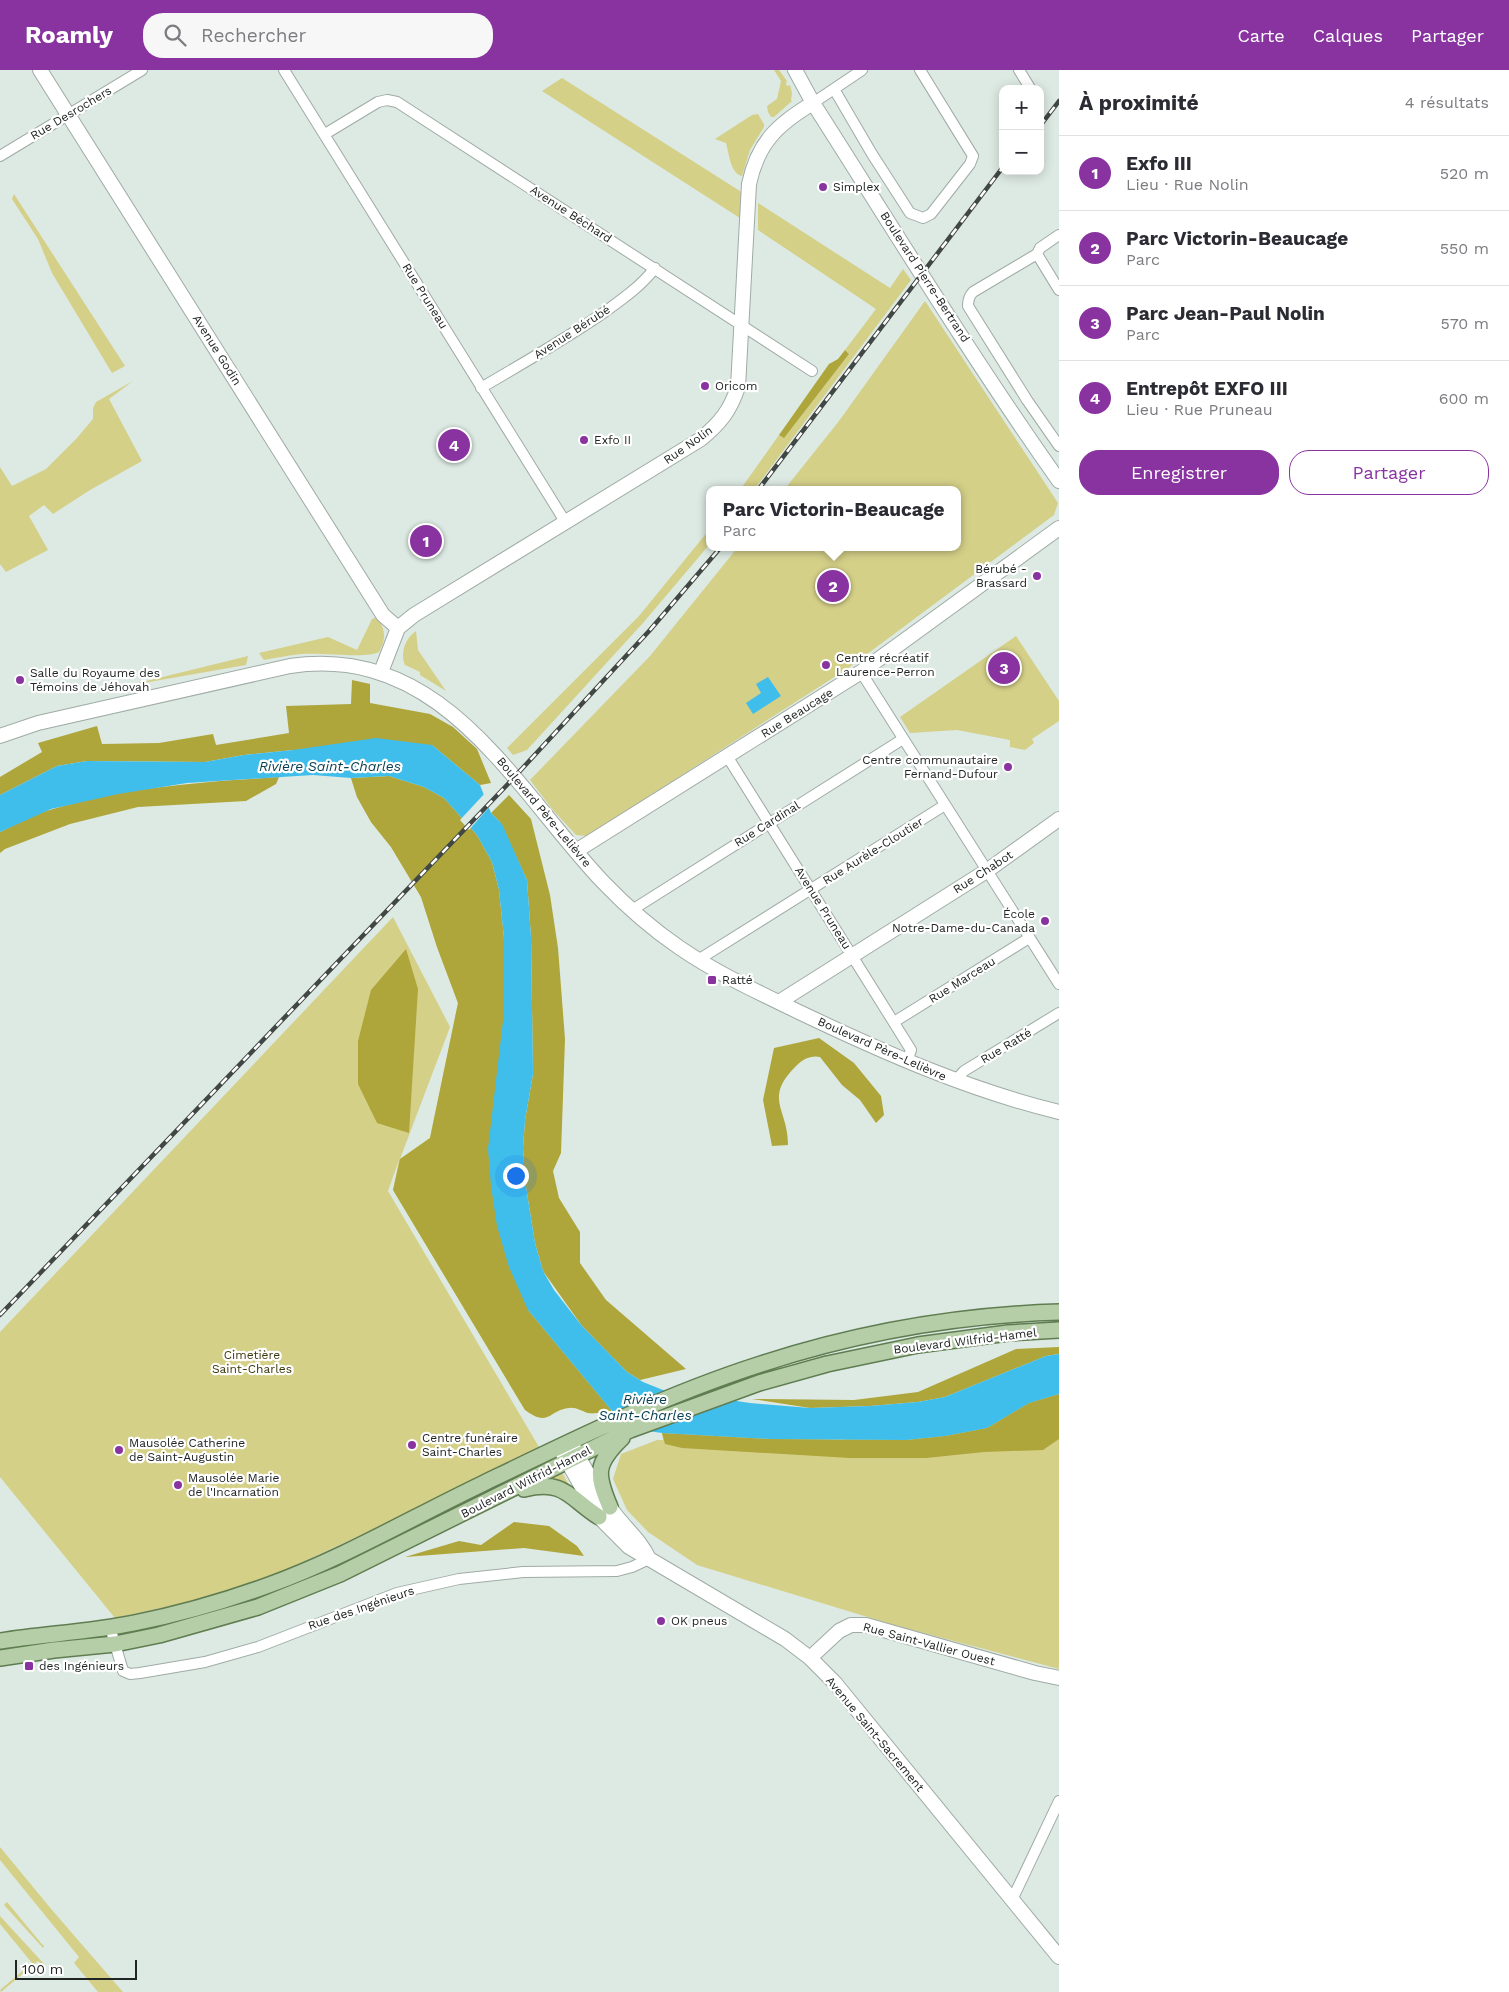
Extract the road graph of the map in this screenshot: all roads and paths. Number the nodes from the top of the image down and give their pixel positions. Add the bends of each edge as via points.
1 (40, 70) edge
2 (142, 70) edge
3 (284, 70) edge
4 (795, 70) edge
5 (862, 70) edge
6 (920, 70) edge
7 (1019, 70) edge
8 (1028, 85) edge
9 (834, 89) junction
10 (813, 103) junction
11 (69, 115) junction
12 (325, 134) junction
13 (0, 156) edge
14 (1059, 235) edge
15 (1037, 254) junction
16 (655, 268) junction
17 (1059, 290) edge
18 (742, 324) junction
19 (812, 371) dead end
20 (481, 388) junction
21 (1059, 446) edge
22 (1059, 481) edge
23 (566, 523) junction
24 (1059, 528) edge
25 (398, 628) junction
26 (381, 672) junction
27 (861, 672) junction
28 (0, 736) edge
29 (903, 739) junction
30 (727, 756) junction
31 (945, 805) junction
32 (1059, 820) edge
33 (769, 822) junction
34 (576, 852) junction
35 (988, 870) junction
36 (811, 889) junction
37 (632, 910) junction
38 (1030, 938) junction
39 (852, 955) junction
40 (698, 960) junction
41 (1059, 984) edge
42 (779, 1002) junction
43 (1059, 1013) edge
44 (894, 1022) junction
45 (906, 1062) junction
46 (955, 1081) junction
47 (1059, 1112) edge
48 (1059, 1312) edge
49 (1059, 1330) edge
50 (630, 1430) junction
51 (565, 1444) junction
52 (572, 1458) junction
53 (492, 1499) junction
54 (605, 1512) junction
55 (649, 1559) junction
56 (110, 1627) junction
57 (0, 1641) edge
58 (114, 1644) junction
59 (0, 1658) edge
60 (810, 1658) junction
61 (1059, 1678) edge
62 (1059, 1801) edge
63 (1012, 1900) junction
64 (1059, 1957) edge

1 - 11 street, Avenue Godin
2 - 11 street, Rue Desrochers
3 - 12 street, Rue Pruneau
4 - 10 street, Boulevard Pierre-Bertrand
5 - 9 street
6 - 9 street, Boulevard Pierre-Bertrand via 973,156 931,214 924,218 910,214
7 - 8 street
9 - 10 street
10 - 18 street, Rue Nolin via 774,130 758,152 752,167 748,184
10 - 22 street, Boulevard Pierre-Bertrand via 934,294
11 - 13 street, Rue Desrochers
11 - 25 street, Avenue Godin via 384,615
12 - 16 street, Avenue Béchard via 378,102 397,102
12 - 20 street, Rue Pruneau
14 - 15 street via 1040,248
15 - 17 street
15 - 21 street, Boulevard Pierre-Bertrand via 973,292 968,306
16 - 18 street, Avenue Béchard
16 - 20 street, Avenue Bérubé via 632,292 584,326
18 - 19 street, Avenue Béchard
18 - 23 street, Rue Nolin via 738,387 721,422 701,439
20 - 23 street, Rue Pruneau
23 - 25 street, Rue Nolin via 414,615
24 - 27 street, Rue Beaucage
25 - 26 street
26 - 28 street, Boulevard Père-Lelièvre via 322,664 290,666 38,722
26 - 34 street, Boulevard Père-Lelièvre via 424,694 468,726 511,772
27 - 29 street
27 - 30 street, Rue Beaucage
29 - 31 street
29 - 33 street, Rue Cardinal
30 - 33 street, Avenue Pruneau
30 - 34 street, Rue Beaucage
31 - 35 street
31 - 36 street, Rue Aurèle-Cloutier
32 - 35 street, Rue Chabot
33 - 36 street, Avenue Pruneau
33 - 37 street, Rue Cardinal
34 - 37 street, Boulevard Père-Lelièvre
35 - 38 street
35 - 39 street, Rue Chabot
36 - 39 street, Avenue Pruneau
36 - 40 street, Rue Aurèle-Cloutier
37 - 40 street, Boulevard Père-Lelièvre
38 - 41 street
38 - 44 street, Rue Marceau
39 - 42 street, Rue Chabot
39 - 44 street, Avenue Pruneau
40 - 42 street, Boulevard Père-Lelièvre
42 - 45 street, Boulevard Père-Lelièvre
43 - 46 street, Rue Ratté via 962,1072
44 - 45 street, Avenue Pruneau via 911,1050
45 - 46 street, Boulevard Père-Lelièvre
46 - 47 street, Boulevard Père-Lelièvre
48 - 51 main road, Boulevard Wilfrid-Hamel via 976,1319 880,1334 796,1354 706,1384
49 - 50 main road, Boulevard Wilfrid-Hamel via 918,1345 790,1373
50 - 52 main road, Boulevard Wilfrid-Hamel
50 - 54 main road via 610,1449 603,1461 600,1480
51 - 52 street, Avenue Saint-Sacrement
51 - 56 main road, Boulevard Wilfrid-Hamel via 278,1582 189,1611
52 - 53 main road, Boulevard Wilfrid-Hamel
52 - 54 street, Avenue Saint-Sacrement
53 - 54 main road via 549,1485 568,1493 588,1510
53 - 58 main road, Boulevard Wilfrid-Hamel via 291,1595 191,1627
54 - 55 street, Avenue Saint-Sacrement via 644,1548
55 - 58 street, Rue des Ingénieurs via 617,1571 523,1572 459,1579 406,1591 205,1662 140,1673 123,1671
55 - 60 street, Avenue Saint-Sacrement via 784,1639
56 - 57 main road, Boulevard Wilfrid-Hamel
56 - 58 street, Rue des Ingénieurs
58 - 59 main road, Boulevard Wilfrid-Hamel
60 - 61 street, Rue Saint-Vallier Ouest via 839,1631 851,1625 866,1625
60 - 63 street, Avenue Saint-Sacrement via 835,1683
62 - 63 street
63 - 64 street, Avenue Saint-Sacrement

